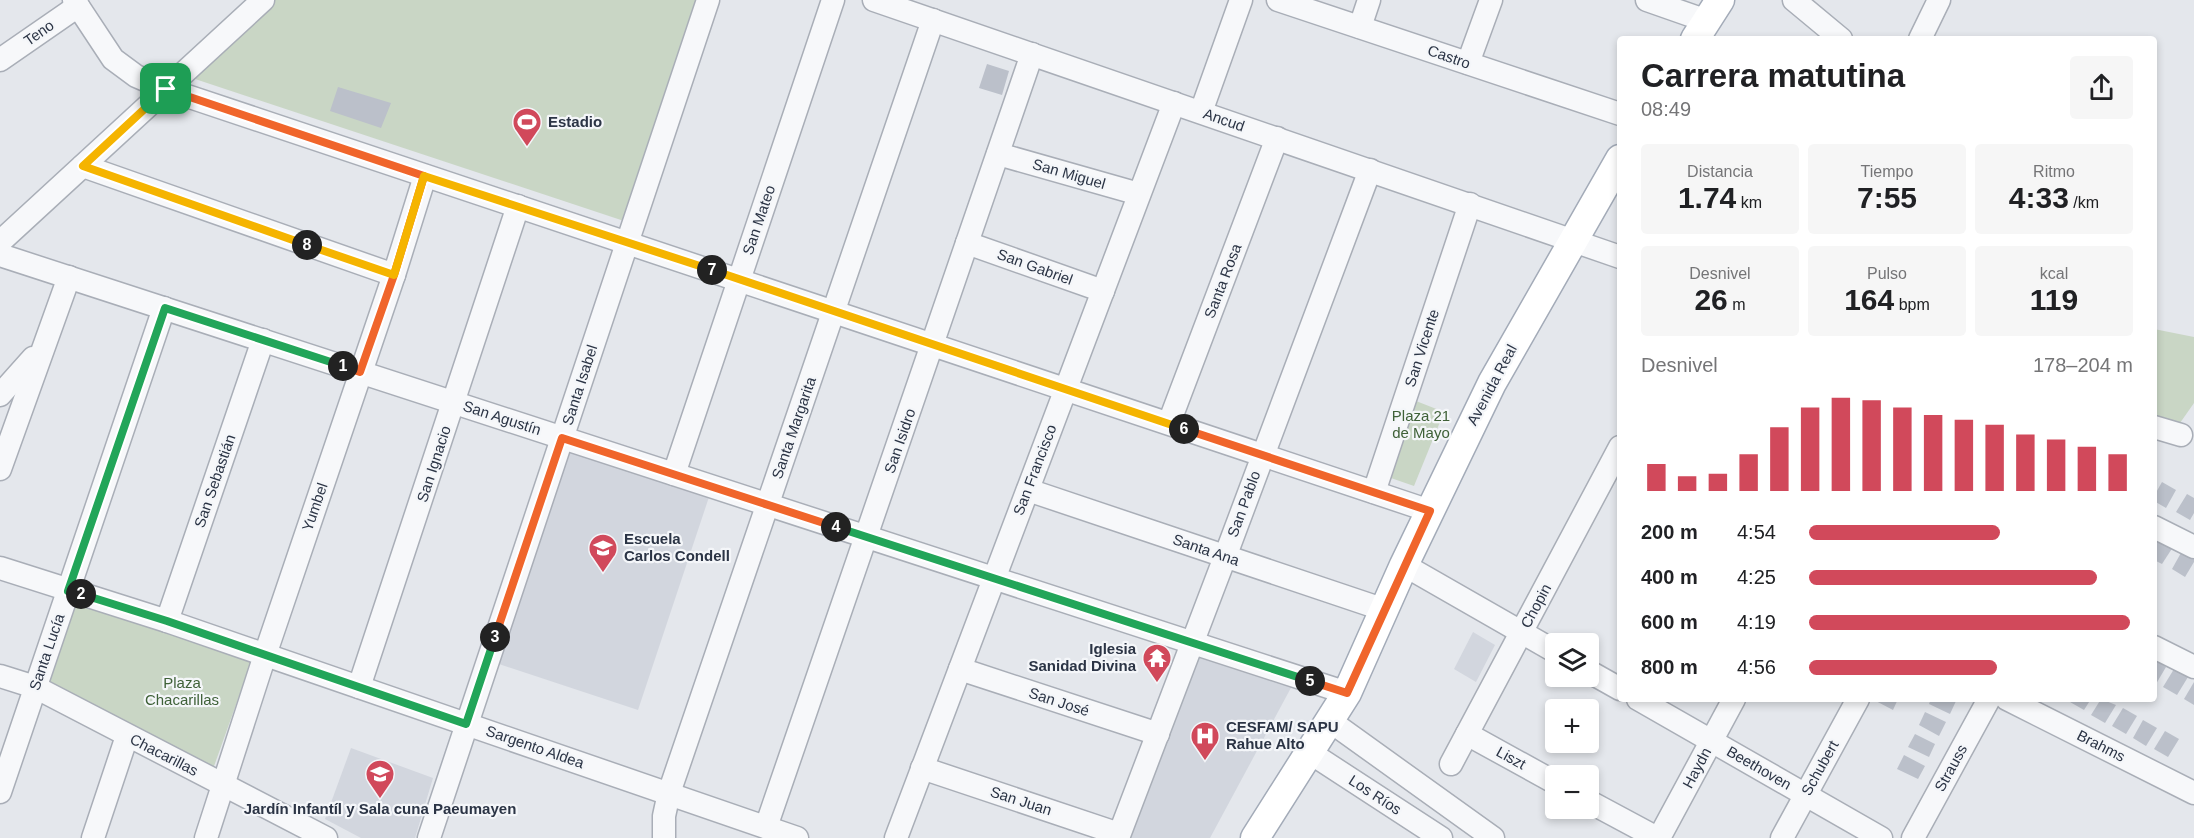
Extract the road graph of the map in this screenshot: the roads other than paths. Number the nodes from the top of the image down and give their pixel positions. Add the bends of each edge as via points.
1 (263, 0) edge
2 (708, 0) edge
3 (833, 0) edge
4 (874, 0) edge
5 (1241, 0) edge
6 (1278, 0) edge
7 (1369, 0) edge
8 (1491, 0) edge
9 (1647, 0) edge
10 (1794, 0) edge
11 (1939, 0) edge
12 (76, 3) edge
13 (909, 6) edge
14 (933, 20) junction
15 (1707, 20) edge
16 (1360, 27) junction
17 (1837, 36) edge
18 (1921, 36) edge
19 (1032, 54) junction
20 (0, 60) edge
21 (1468, 63) junction
22 (166, 89) junction
23 (1174, 103) junction
24 (1201, 112) junction
25 (1617, 113) edge
26 (1277, 138) junction
27 (998, 154) junction
28 (1617, 164) edge
29 (83, 166) junction
30 (1370, 170) junction
31 (424, 176) junction
32 (1139, 194) junction
33 (1470, 204) junction
34 (518, 206) junction
35 (1573, 240) junction
36 (0, 242) edge
37 (627, 242) junction
38 (968, 243) junction
39 (0, 255) edge
40 (1617, 256) edge
41 (394, 275) junction
42 (69, 277) junction
43 (738, 279) junction
44 (1103, 291) junction
45 (165, 308) junction
46 (833, 311) junction
47 (263, 340) junction
48 (933, 345) junction
49 (360, 372) junction
50 (13, 389) edge
51 (1065, 389) junction
52 (454, 403) junction
53 (1169, 423) junction
54 (2157, 428) edge
55 (2181, 435) dead end
56 (562, 438) junction
57 (1617, 453) edge
58 (1262, 455) junction
59 (0, 469) edge
60 (674, 474) junction
61 (1028, 490) junction
62 (1374, 492) junction
63 (768, 505) junction
64 (1430, 511) junction
65 (2157, 528) edge
66 (866, 537) junction
67 (2194, 547) edge
68 (1225, 557) junction
69 (1404, 565) junction
70 (0, 568) edge
71 (994, 579) junction
72 (68, 591) junction
73 (1385, 610) junction
74 (167, 621) junction
75 (1521, 632) junction
76 (1192, 643) junction
77 (1545, 646) edge
78 (2157, 648) edge
79 (265, 655) junction
80 (2194, 667) edge
81 (960, 669) junction
82 (0, 676) edge
83 (1599, 677) edge
84 (1617, 686) edge
85 (35, 687) junction
86 (359, 687) junction
87 (1347, 693) junction
88 (1644, 702) edge
89 (1732, 702) edge
90 (1856, 702) edge
91 (1987, 702) edge
92 (2013, 702) edge
93 (1330, 721) junction
94 (466, 724) junction
95 (1158, 734) junction
96 (1467, 734) junction
97 (127, 736) junction
98 (1711, 741) junction
99 (1309, 752) junction
100 (1451, 764) dead end
101 (922, 768) junction
102 (1545, 777) edge
103 (224, 785) junction
104 (0, 792) edge
105 (669, 793) junction
106 (2194, 794) edge
107 (1805, 795) junction
108 (1599, 807) edge
109 (766, 827) junction
110 (317, 836) edge
111 (1118, 836) edge
112 (1258, 837) edge
113 (93, 838) edge
114 (206, 838) edge
115 (429, 838) edge
116 (664, 838) edge
117 (797, 838) edge
118 (896, 838) edge
119 (1441, 838) edge
120 (1492, 838) edge
121 (1658, 838) edge
122 (1782, 838) edge
123 (1881, 838) edge
124 (1913, 838) edge

1 - 22 street
2 - 37 street, Santa Isabel
3 - 43 street, San Mateo
4 - 13 street, Ancud
5 - 24 street
6 - 16 street, Castro
7 - 16 street
8 - 21 street
9 - 15 street
10 - 17 street
11 - 18 street
12 - 20 street, Teno
12 - 22 street via 113,59 136,76
13 - 14 street, Ancud
14 - 19 street, Ancud
14 - 46 street, Santa Margarita
16 - 21 street, Castro
19 - 23 street, Ancud
19 - 27 street, San Isidro
21 - 25 street, Castro
22 - 29 street
22 - 31 street
23 - 24 street, Ancud
23 - 32 street, San Francisco
24 - 26 street, Ancud
26 - 30 street, Ancud
26 - 53 street, Santa Rosa
27 - 32 street, San Miguel
27 - 38 street, San Isidro
28 - 35 main road, Avenida Real
29 - 36 street
29 - 41 street
30 - 33 street, Ancud
30 - 58 street, San Pablo
31 - 34 street
31 - 41 street, Yumbel
32 - 44 street, San Francisco
33 - 35 street, Ancud
33 - 62 street, San Vicente
34 - 37 street
34 - 52 street, San Ignacio
35 - 40 street, Ancud
35 - 64 main road, Avenida Real via 1492,383
37 - 43 street
37 - 56 street, Santa Isabel
38 - 44 street, San Gabriel
38 - 48 street, San Isidro
39 - 42 street, San Agustín
41 - 49 street, Yumbel
42 - 45 street, San Agustín
42 - 50 street via 44,346
43 - 46 street
43 - 60 street, San Mateo
44 - 51 street, San Francisco
45 - 47 street, San Agustín
45 - 72 street, Santa Lucía
46 - 48 street
46 - 63 street, Santa Margarita
47 - 49 street, San Agustín
47 - 74 street, San Sebastián
48 - 51 street
48 - 66 street, San Isidro
49 - 52 street, San Agustín
49 - 79 street, Yumbel
50 - 59 street
51 - 53 street
51 - 61 street, San Francisco
52 - 56 street, San Agustín
52 - 86 street, San Ignacio
53 - 58 street
54 - 55 street
56 - 60 street, San Agustín
56 - 94 street, Santa Isabel
57 - 75 street, Chopin
58 - 62 street
58 - 68 street, San Pablo
60 - 63 street, San Agustín
61 - 68 street, Santa Ana
61 - 71 street, San Francisco
62 - 64 street
63 - 66 street, San Agustín
63 - 105 street, Santa Margarita
64 - 69 main road, Avenida Real
65 - 67 street
66 - 71 street, San Agustín
66 - 109 street, San Isidro
68 - 73 street, Santa Ana
68 - 76 street, San Pablo
69 - 73 main road, Avenida Real
69 - 75 street
70 - 72 street, Sargento Aldea
71 - 76 street, San Agustín
71 - 81 street, San Francisco
72 - 74 street, Sargento Aldea
72 - 85 street, Santa Lucía
73 - 87 main road, Avenida Real
74 - 79 street, Sargento Aldea
75 - 77 street
75 - 96 street, Chopin
76 - 87 street, San Agustín
76 - 95 street, San Pablo
78 - 80 street
79 - 86 street, Sargento Aldea
79 - 103 street, Yumbel
81 - 95 street, San José
81 - 101 street, San Francisco
82 - 85 street, Chacarillas
83 - 84 street, Beethoven
85 - 97 street, Chacarillas
85 - 104 street, Santa Lucía
86 - 94 street, Sargento Aldea
87 - 93 main road, Avenida Real
88 - 98 street, Beethoven
89 - 98 street, Haydn
90 - 107 street, Schubert
91 - 124 street, Strauss
92 - 106 street, Brahms
93 - 99 main road, Avenida Real
93 - 120 street
94 - 105 street, Sargento Aldea
94 - 115 street, Santa Isabel
95 - 111 street, San Pablo
96 - 100 street, Chopin
96 - 102 street, Liszt
97 - 103 street, Chacarillas
97 - 113 street
98 - 107 street, Beethoven
98 - 121 street, Haydn
99 - 112 main road, Avenida Real
99 - 119 street, Los Ríos
101 - 111 street, San Juan
101 - 118 street, San Francisco
103 - 110 street, Chacarillas
103 - 114 street, Yumbel
105 - 109 street, Sargento Aldea
105 - 116 street, Santa Margarita
107 - 122 street, Schubert
107 - 123 street, Beethoven
108 - 121 street
109 - 117 street, Sargento Aldea

